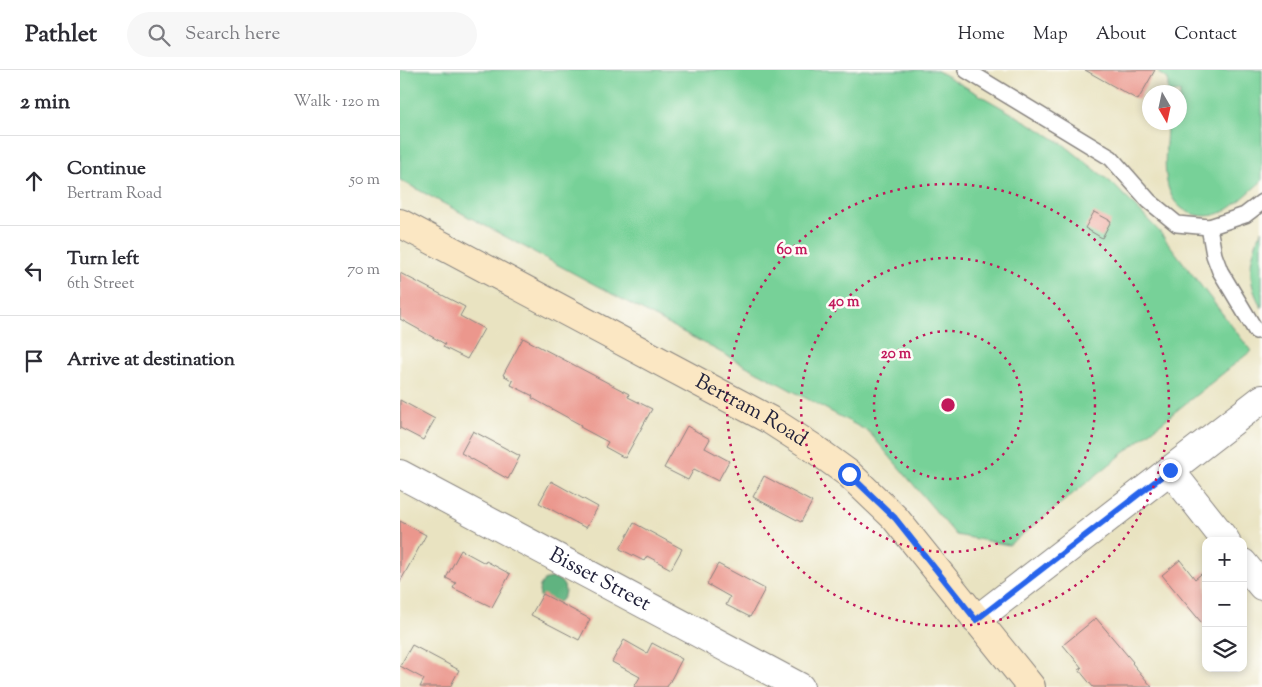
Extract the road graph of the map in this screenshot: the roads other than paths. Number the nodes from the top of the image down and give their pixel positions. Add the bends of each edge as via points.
1 (966, 70) edge
2 (1262, 202) edge
3 (400, 224) edge
4 (1209, 227) junction
5 (1256, 332) dead end
6 (1262, 399) edge
7 (1170, 470) junction
8 (400, 474) edge
9 (1223, 537) edge
10 (1247, 568) edge
11 (1262, 586) edge
12 (976, 620) junction
13 (800, 687) edge
14 (1031, 687) edge

1 - 4 lane via 1111,158 1149,202 1177,224
2 - 4 lane via 1245,215
3 - 12 street, Bertram Road via 770,420 812,447 849,474 895,518
4 - 5 lane via 1220,270
6 - 7 street
7 - 9 street
7 - 12 street
8 - 13 street, Bisset Street
10 - 11 street
12 - 14 street, Bertram Road

